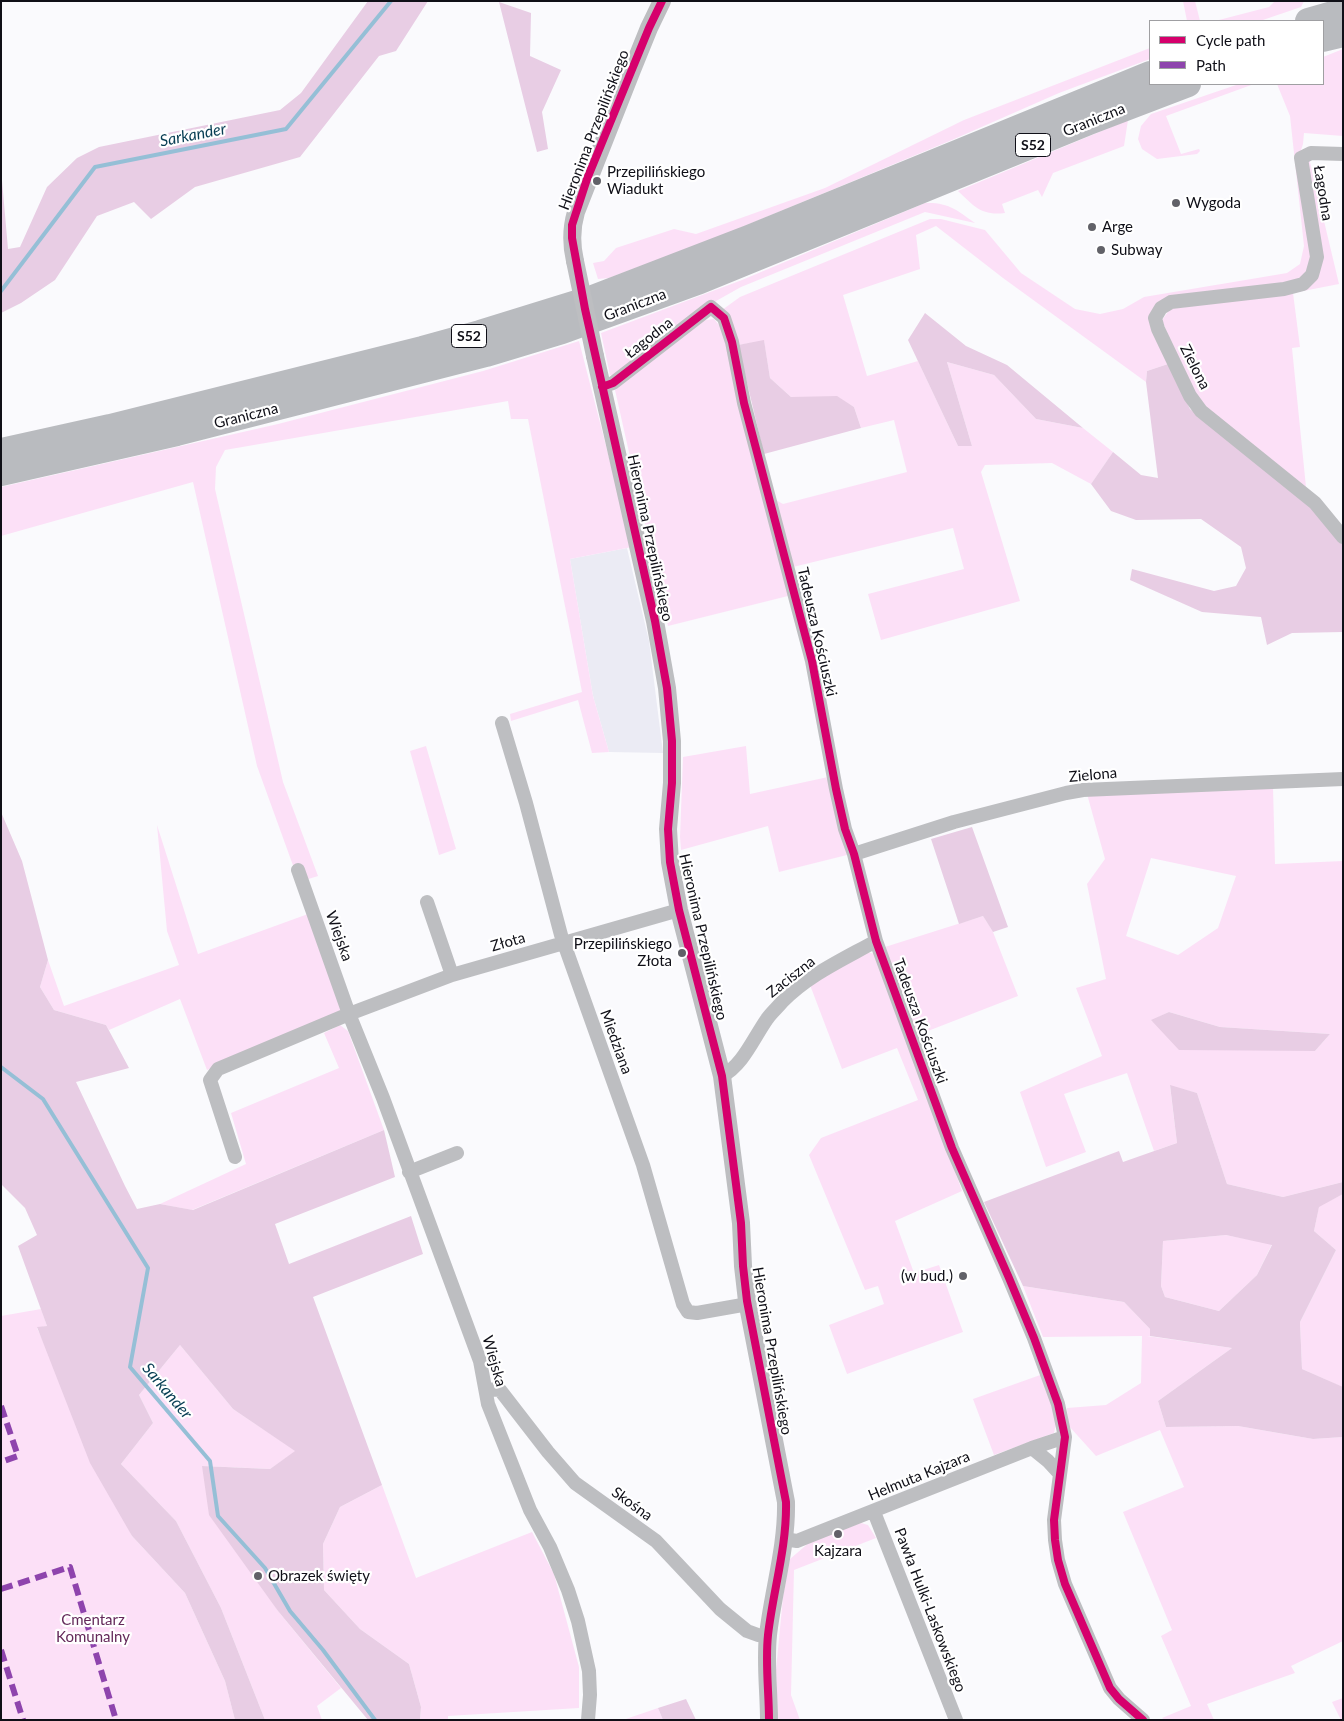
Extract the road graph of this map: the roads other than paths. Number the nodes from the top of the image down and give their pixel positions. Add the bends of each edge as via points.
1 (662, 1) edge
2 (1343, 11) edge
3 (1312, 20) edge
4 (1343, 34) edge
5 (1324, 39) edge
6 (1149, 74) edge
7 (1185, 85) edge
8 (1343, 154) edge
9 (1312, 275) joint
10 (711, 307) joint
11 (602, 387) junction
12 (1, 452) edge
13 (1, 474) edge
14 (1343, 537) edge
15 (502, 723) dead end
16 (1343, 779) edge
17 (854, 854) junction
18 (298, 870) dead end
19 (427, 902) dead end
20 (679, 910) junction
21 (876, 941) junction
22 (564, 942) junction
23 (452, 975) junction
24 (349, 1014) junction
25 (722, 1076) junction
26 (457, 1153) dead end
27 (234, 1157) dead end
28 (409, 1172) junction
29 (748, 1304) junction
30 (487, 1389) junction
31 (1065, 1436) junction
32 (1032, 1448) junction
33 (1060, 1474) junction
34 (874, 1512) junction
35 (784, 1539) junction
36 (768, 1636) junction
37 (1139, 1718) edge
38 (588, 1720) edge
39 (769, 1720) edge
40 (956, 1720) edge

1 - 11 street, Hieronima Przepilińskiego, bridge via 572,225 575,261
2 - 3 highway
4 - 5 highway
6 - 12 highway, Graniczna / S52 via 749,238 565,308 422,349
7 - 13 highway, Graniczna / S52 via 708,277 570,329 486,354 177,433
8 - 9 street, Łagodna via 1311,153 1301,158 1317,257
9 - 14 street, Zielona via 1303,284 1284,289 1171,302 1161,308 1155,318 1190,396 1201,411 1315,503
10 - 11 street, Łagodna via 613,383
10 - 17 street, Tadeusza Kościuszki via 724,318 732,342 744,403 807,642 836,789
11 - 20 street, Hieronima Przepilińskiego via 667,688 672,741 669,845
15 - 22 street, Miedziana
16 - 17 street, Zielona via 1083,790 954,822
17 - 21 street, Tadeusza Kościuszki
18 - 24 street, Wiejska
19 - 23 street
20 - 22 street, Złota
20 - 25 street, Hieronima Przepilińskiego
21 - 25 street, Zaciszna via 817,975 784,1000 768,1017 737,1065
21 - 31 street, Tadeusza Kościuszki via 952,1148 1034,1338 1058,1404
22 - 23 street, Złota
22 - 29 street, Miedziana via 643,1165 683,1304 688,1312 697,1313
23 - 24 street, Złota
24 - 27 street via 218,1068 210,1080
24 - 28 street, Wiejska
25 - 29 street, Hieronima Przepilińskiego
26 - 28 street
28 - 30 street, Wiejska via 480,1360
29 - 35 street, Hieronima Przepilińskiego via 786,1502
30 - 36 street, Skośna via 500,1390 575,1482 656,1541 720,1609 747,1631
30 - 38 street, Wiejska via 488,1404 526,1501 558,1564 578,1621 588,1671
31 - 32 street, Helmuta Kajzara
31 - 33 street, Tadeusza Kościuszki
32 - 33 street
32 - 34 street, Helmuta Kajzara
33 - 37 street, Tadeusza Kościuszki via 1054,1540 1065,1584 1110,1688
34 - 35 street, Helmuta Kajzara via 797,1541
34 - 40 street, Pawła Hulki-Laskowskiego
35 - 36 street, Hieronima Przepilińskiego
36 - 39 street, Hieronima Przepilińskiego

